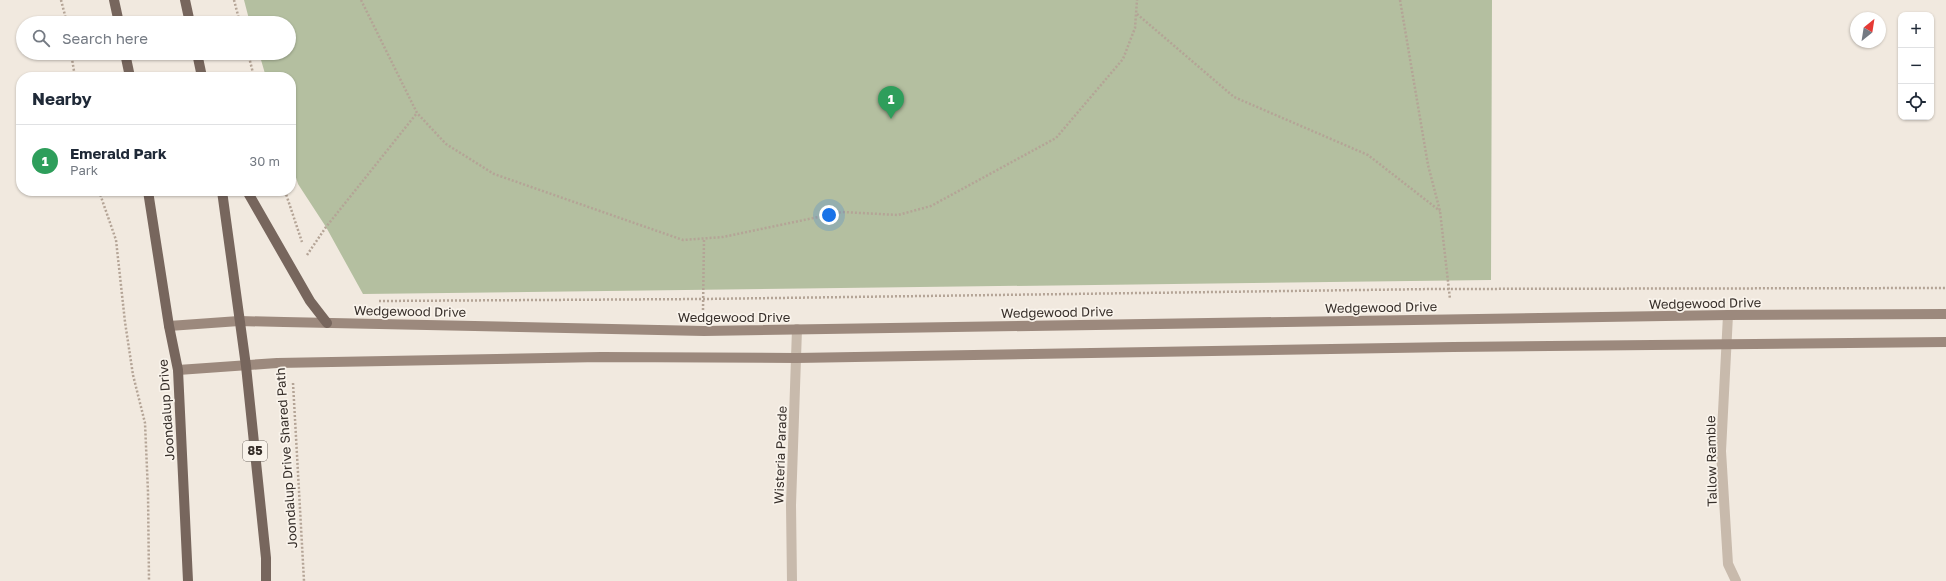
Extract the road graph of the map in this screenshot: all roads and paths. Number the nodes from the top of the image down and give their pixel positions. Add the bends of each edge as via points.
1 (61, 0) edge
2 (114, 0) edge
3 (185, 0) edge
4 (234, 0) edge
5 (360, 0) edge
6 (1137, 0) edge
7 (1400, 0) edge
8 (1137, 14) junction
9 (65, 16) edge
10 (117, 16) edge
11 (188, 16) edge
12 (238, 16) edge
13 (73, 60) edge
14 (126, 60) edge
15 (198, 60) edge
16 (250, 60) edge
17 (74, 72) edge
18 (129, 72) edge
19 (201, 72) edge
20 (253, 72) edge
21 (417, 113) junction
22 (101, 196) edge
23 (149, 196) edge
24 (223, 196) edge
25 (250, 196) edge
26 (1440, 211) junction
27 (704, 239) junction
28 (307, 255) dead end
29 (1946, 288) edge
30 (1449, 289) junction
31 (703, 299) junction
32 (373, 301) dead end
33 (1946, 314) edge
34 (1728, 315) junction
35 (1453, 319) junction
36 (240, 321) junction
37 (327, 323) junction
38 (169, 326) junction
39 (797, 329) junction
40 (704, 331) junction
41 (1946, 342) edge
42 (1726, 345) junction
43 (796, 358) junction
44 (291, 362) junction
45 (246, 366) junction
46 (178, 370) junction
47 (149, 581) edge
48 (188, 581) edge
49 (266, 581) edge
50 (304, 581) edge
51 (792, 581) edge
52 (1736, 581) edge

1 - 9 path
2 - 10 main road
3 - 11 main road
4 - 12 path
5 - 21 path
6 - 8 path
7 - 26 path via 1428,165
8 - 26 path via 1234,96 1368,154
8 - 27 path via 1135,28 1123,59 1056,138 931,206 898,215 842,212 724,238
13 - 17 path
14 - 18 main road
15 - 19 main road
16 - 20 path
21 - 27 path via 446,144 494,174 683,240
21 - 28 path via 326,227
22 - 47 path via 116,240 133,375 144,422
23 - 38 main road, Joondalup Drive
24 - 36 main road, 85
25 - 37 main road via 307,295
26 - 30 path
27 - 31 path
29 - 30 path
30 - 31 path
30 - 35 path
31 - 32 path
31 - 40 path
33 - 34 street, Wedgewood Drive
34 - 35 street, Wedgewood Drive
34 - 42 street, Tallow Ramble
35 - 39 street, Wedgewood Drive
36 - 37 street, Wedgewood Drive
36 - 38 street, Wedgewood Drive
36 - 45 main road, 85
37 - 40 street, Wedgewood Drive
38 - 46 main road, Joondalup Drive
39 - 40 street, Wedgewood Drive
39 - 43 street, Wisteria Parade
41 - 42 street
42 - 43 street
42 - 52 street, Tallow Ramble via 1721,451 1728,564
43 - 44 street via 602,357
43 - 51 street, Wisteria Parade via 791,505
44 - 45 street
44 - 50 path, Joondalup Drive Shared Path
45 - 46 street
45 - 49 main road, 85
46 - 48 main road, Joondalup Drive

